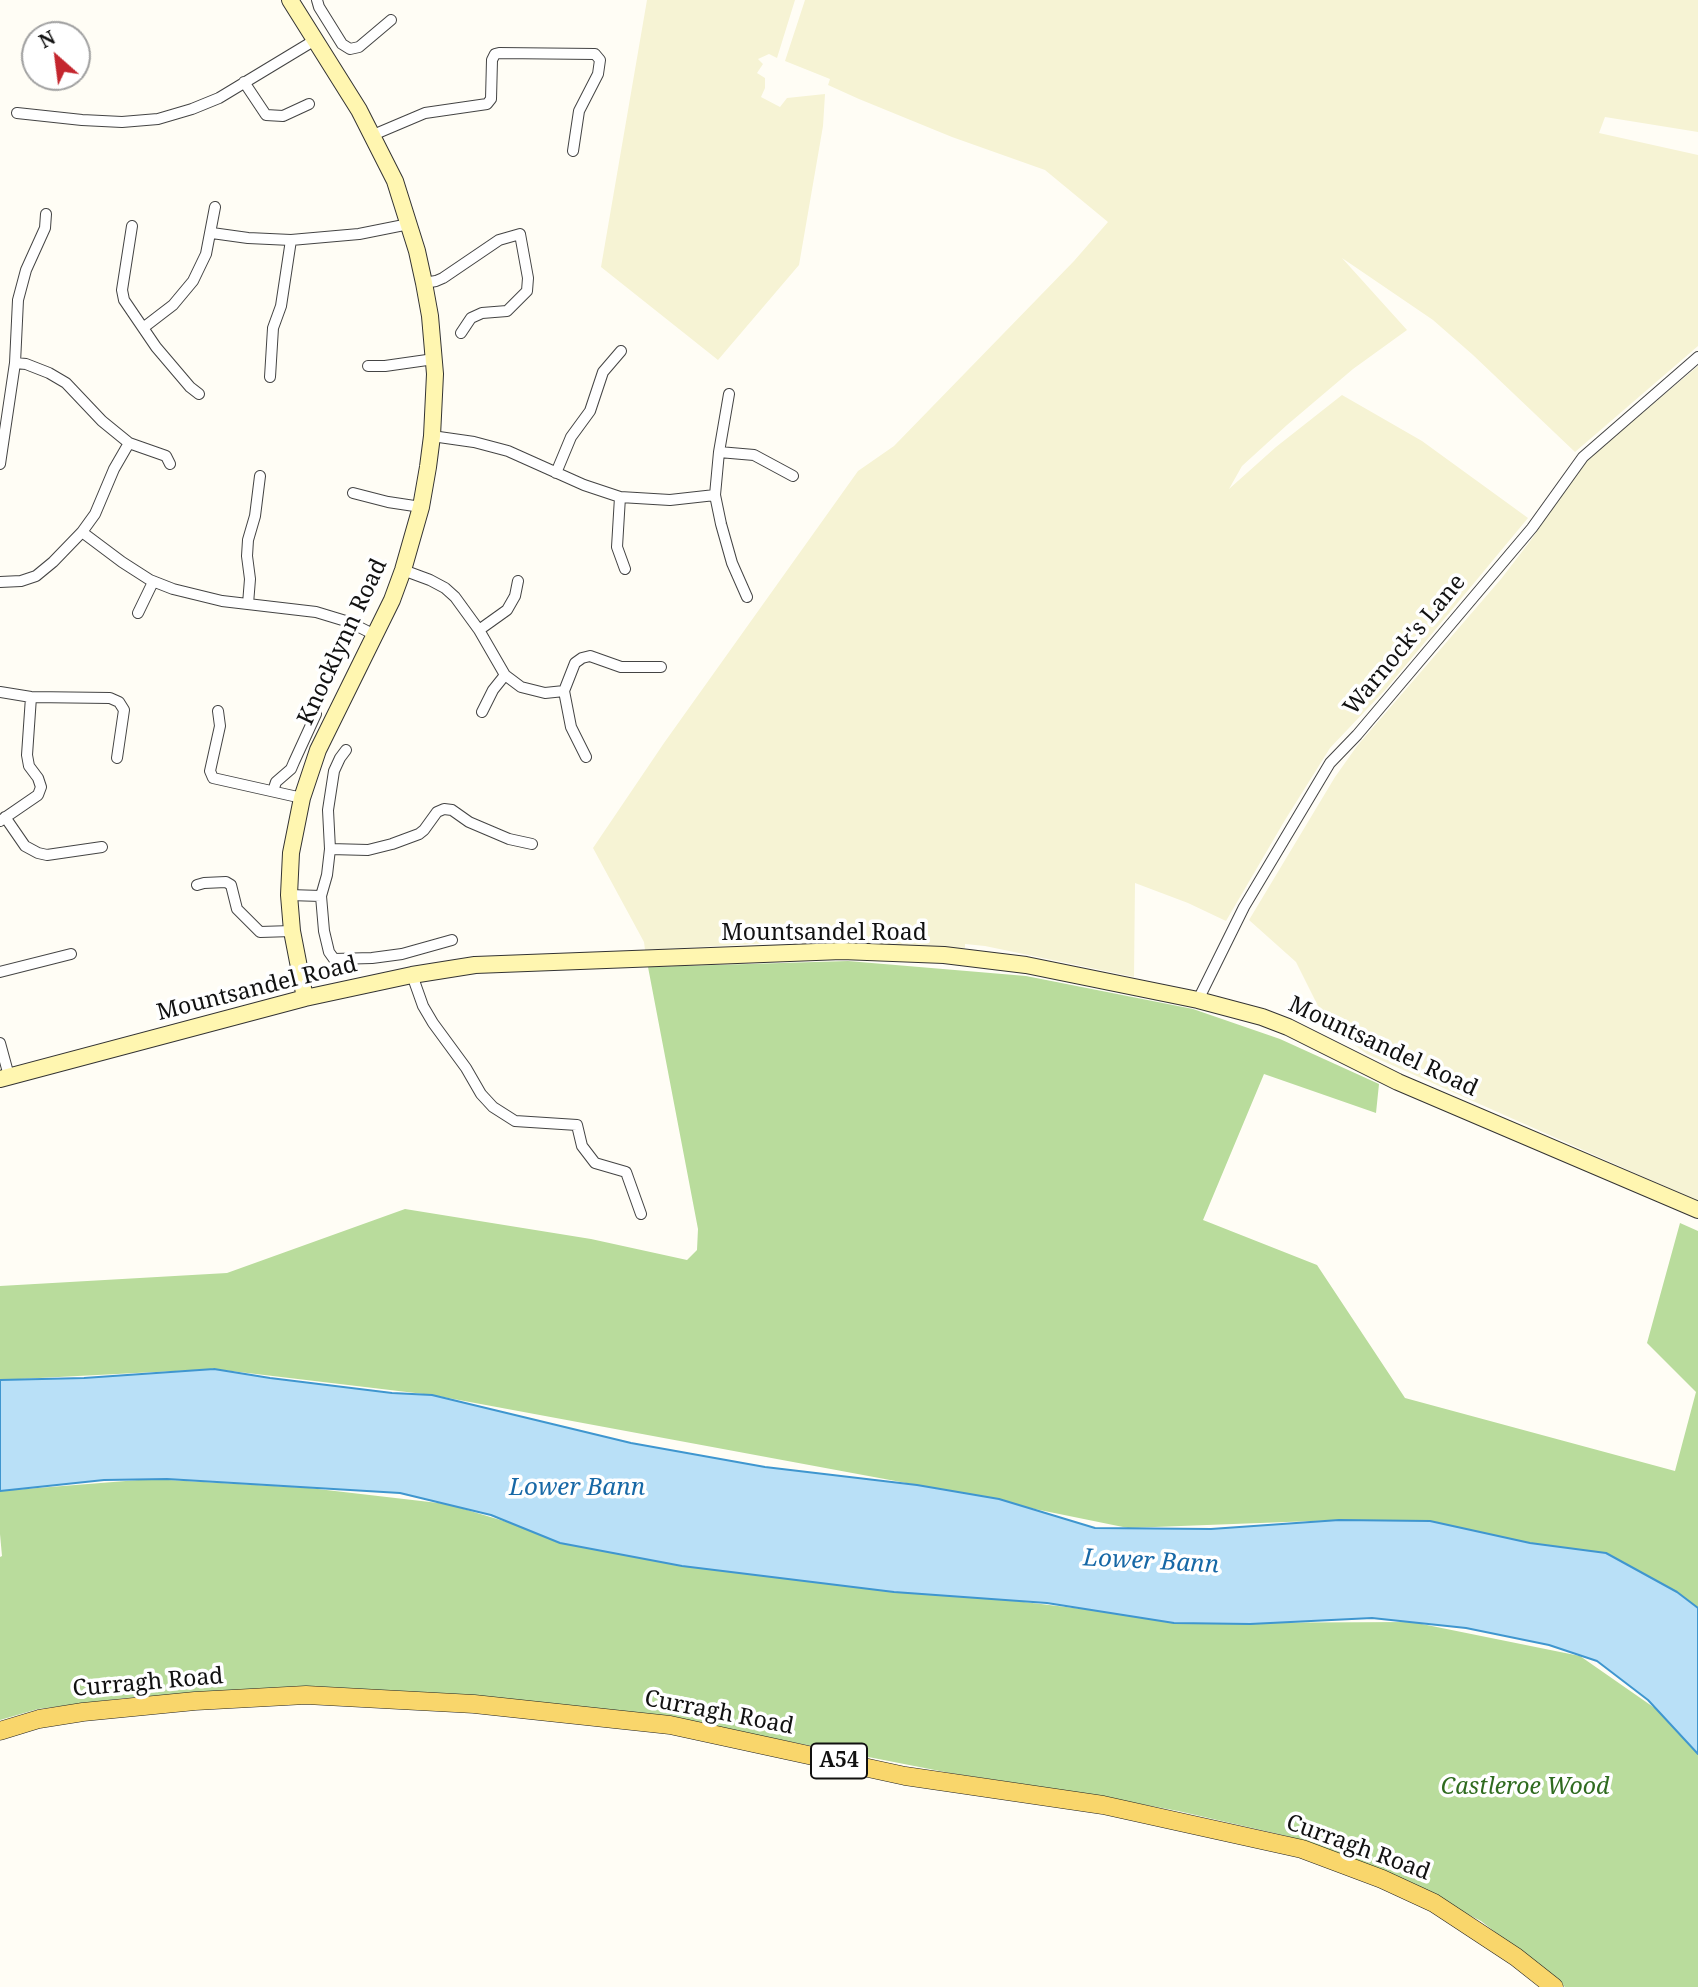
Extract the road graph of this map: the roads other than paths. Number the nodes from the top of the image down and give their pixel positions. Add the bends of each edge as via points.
1 (290, 0) edge
2 (317, 0) edge
3 (391, 20) dead end
4 (315, 40) junction
5 (244, 82) junction
6 (309, 104) dead end
7 (17, 113) dead end
8 (373, 135) junction
9 (573, 151) dead end
10 (215, 207) dead end
11 (46, 214) dead end
12 (410, 223) junction
13 (132, 226) dead end
14 (212, 233) junction
15 (291, 240) junction
16 (424, 283) junction
17 (143, 328) junction
18 (461, 333) dead end
19 (621, 351) dead end
20 (1698, 357) edge
21 (434, 359) junction
22 (15, 363) junction
23 (368, 366) dead end
24 (270, 377) dead end
25 (199, 394) dead end
26 (729, 394) dead end
27 (432, 436) junction
28 (129, 443) junction
29 (719, 452) junction
30 (0, 464) edge
31 (170, 464) dead end
32 (556, 473) junction
33 (793, 475) dead end
34 (260, 476) dead end
35 (353, 493) dead end
36 (715, 495) junction
37 (620, 497) junction
38 (421, 506) junction
39 (82, 532) junction
40 (625, 569) dead end
41 (403, 570) junction
42 (518, 581) dead end
43 (0, 582) edge
44 (153, 582) junction
45 (747, 597) dead end
46 (248, 604) junction
47 (138, 613) dead end
48 (480, 630) junction
49 (375, 635) junction
50 (661, 667) dead end
51 (505, 675) junction
52 (564, 691) junction
53 (0, 692) edge
54 (31, 697) junction
55 (218, 711) dead end
56 (482, 712) dead end
57 (316, 714) dead end
58 (346, 750) dead end
59 (586, 757) dead end
60 (117, 758) dead end
61 (273, 792) junction
62 (302, 798) junction
63 (3, 819) edge
64 (532, 844) dead end
65 (102, 847) dead end
66 (330, 849) junction
67 (197, 885) dead end
68 (289, 895) junction
69 (321, 896) junction
70 (292, 931) junction
71 (452, 940) dead end
72 (71, 954) dead end
73 (0, 972) edge
74 (412, 975) junction
75 (305, 998) junction
76 (1198, 1000) junction
77 (0, 1043) edge
78 (5, 1077) edge
79 (1698, 1210) edge
80 (641, 1214) dead end
81 (0, 1731) edge
82 (1554, 1987) edge

1 - 4 street, Knocklynn Road
2 - 3 street via 342,44 350,49 359,47
4 - 5 street
4 - 8 street, Knocklynn Road
5 - 6 street via 266,115 283,116
5 - 7 street via 206,104 158,119 82,120
8 - 9 street via 425,113 487,104 495,54 595,54 600,60 598,74 579,111
8 - 12 street, Knocklynn Road
10 - 14 street
11 - 22 street via 18,300
12 - 15 street
12 - 16 street, Knocklynn Road
13 - 17 street via 122,290
14 - 15 street
14 - 17 street via 194,281
15 - 24 street via 273,328
16 - 18 street via 443,278 499,240 520,234 527,291 507,310 471,318
16 - 21 street, Knocklynn Road
17 - 25 street
19 - 32 street via 603,372 590,411 571,437
20 - 76 street, Warnock's Lane via 1583,457 1532,528 1330,763 1244,907
21 - 23 street
21 - 27 street, Knocklynn Road
22 - 28 street via 65,383
22 - 30 street
26 - 29 street
27 - 32 street via 508,451
27 - 38 street, Knocklynn Road
28 - 31 street via 166,456
28 - 39 street
29 - 33 street via 754,455
29 - 36 street
32 - 37 street
34 - 46 street via 248,540
35 - 38 street
36 - 37 street via 670,500
36 - 45 street via 732,563
37 - 40 street via 617,547
38 - 41 street, Knocklynn Road
39 - 43 street via 36,576
39 - 44 street
41 - 48 street via 445,588
41 - 49 street, Knocklynn Road
42 - 48 street via 507,610
44 - 46 street
44 - 47 street
46 - 49 street via 316,612
48 - 51 street
49 - 62 street, Knocklynn Road via 318,750
50 - 52 street via 621,667 590,656 575,663
51 - 52 street via 522,687
51 - 56 street
52 - 59 street via 571,726
53 - 54 street
54 - 60 street via 119,702 124,710
54 - 63 street via 27,755 41,787 38,795
55 - 61 street via 220,726 210,771 213,778
57 - 61 street via 291,769 276,782
58 - 66 street via 334,771 328,810
61 - 62 street
62 - 68 street, Knocklynn Road via 291,853
63 - 65 street via 25,846 37,853
64 - 66 street via 509,839 444,809 424,830 392,844 368,850
66 - 69 street
67 - 70 street via 226,882 237,909 260,932
68 - 69 street
68 - 70 street, Knocklynn Road
69 - 71 street via 324,931 334,959 402,954
70 - 75 street, Knocklynn Road
72 - 73 street
74 - 75 street, Mountsandel Road
74 - 76 street, Mountsandel Road via 475,965 842,951 944,955 1026,965
74 - 80 street via 433,1023 493,1107 515,1121 577,1125 582,1146 595,1163 626,1172
75 - 78 street, Mountsandel Road
76 - 79 street, Mountsandel Road via 1288,1027 1398,1083
77 - 78 street
81 - 82 main road, Curragh Road / A54 via 83,1712 306,1695 474,1704 670,1725 905,1776 1103,1805 1302,1849 1434,1903

